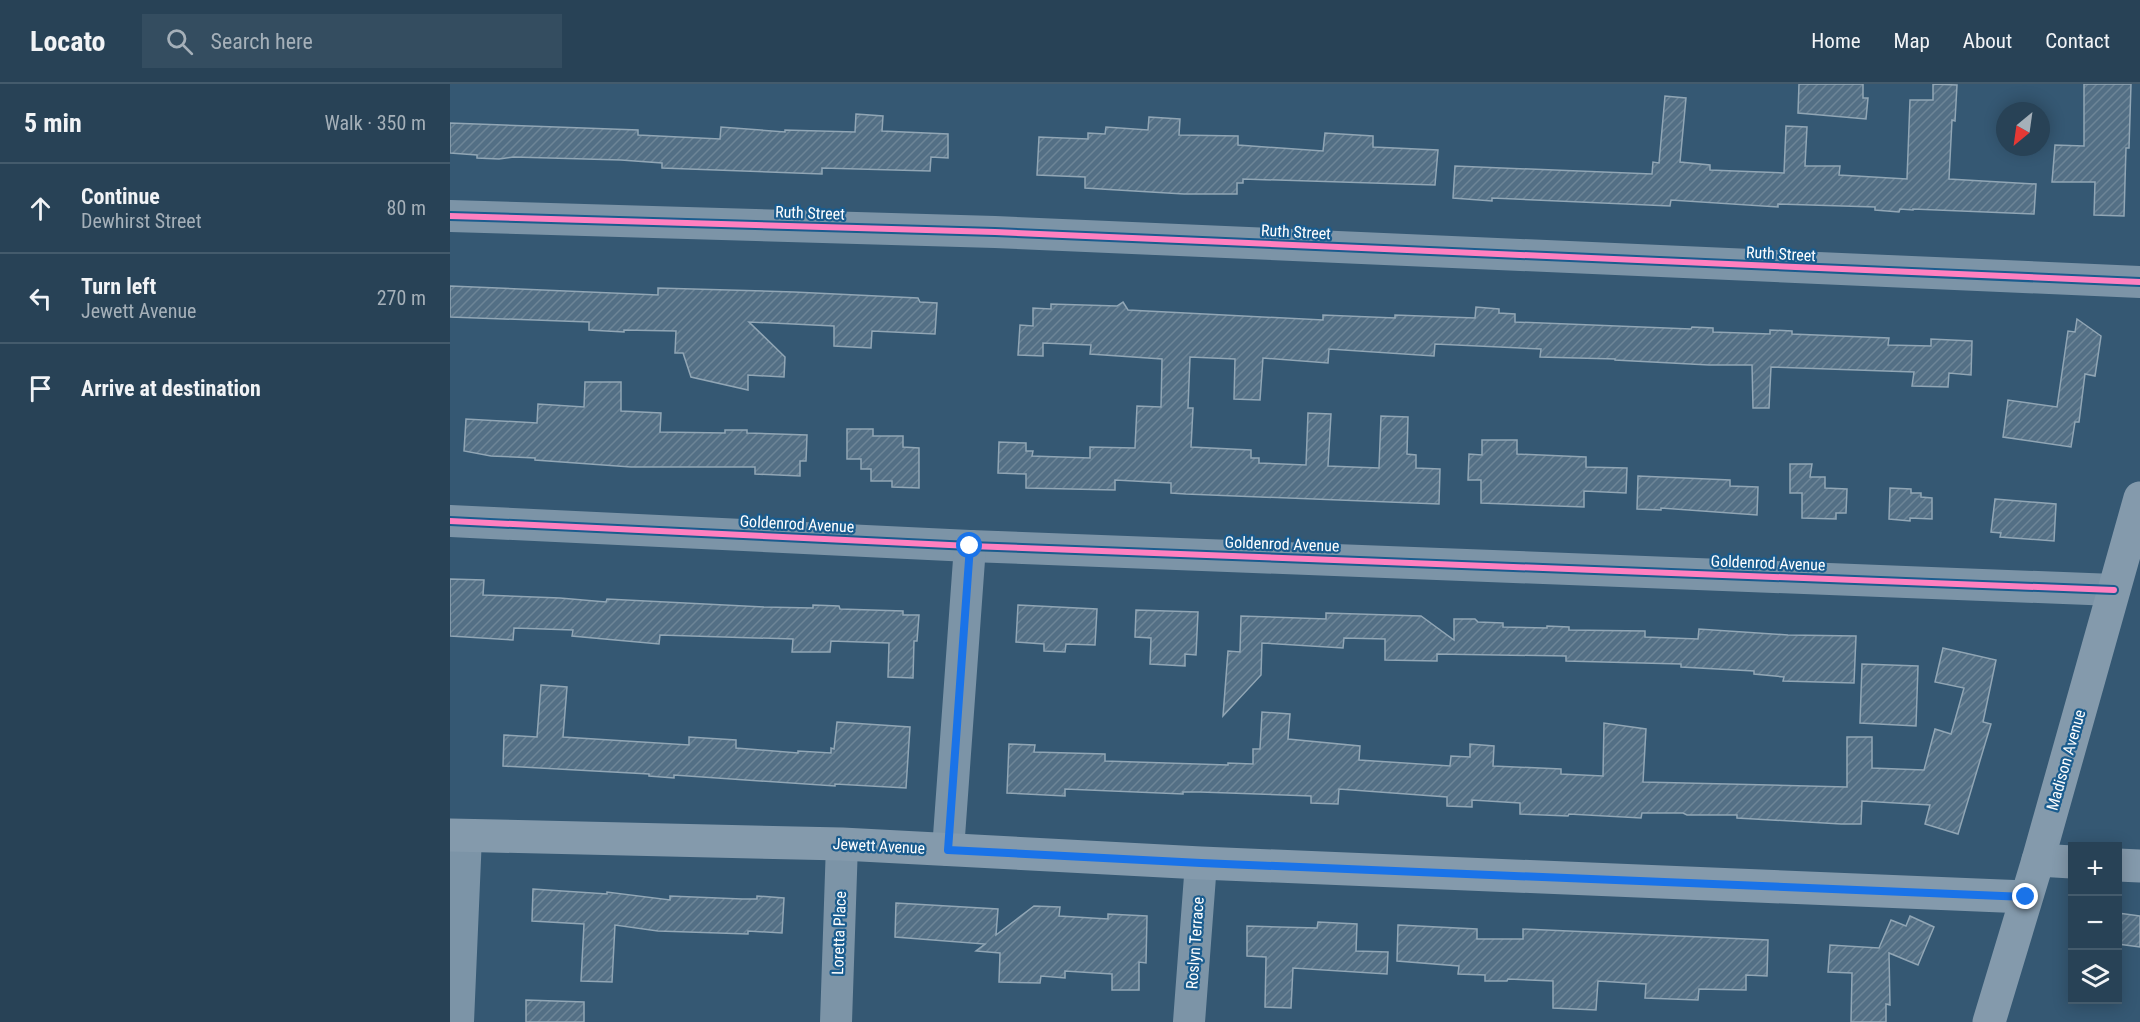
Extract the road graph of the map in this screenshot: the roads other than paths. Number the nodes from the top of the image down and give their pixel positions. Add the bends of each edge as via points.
1 (450, 216) edge
2 (2140, 282) edge
3 (2140, 498) edge
4 (450, 520) edge
5 (970, 546) junction
6 (2131, 559) edge
7 (2114, 590) junction
8 (458, 836) edge
9 (842, 844) junction
10 (948, 850) junction
11 (2038, 860) junction
12 (2068, 862) edge
13 (1201, 863) junction
14 (2122, 865) edge
15 (2140, 866) edge
16 (2026, 897) junction
17 (458, 1022) edge
18 (836, 1022) edge
19 (1189, 1022) edge
20 (1989, 1022) edge

1 - 2 street, Ruth Street via 995,232
3 - 6 main road, Madison Avenue
4 - 5 street, Goldenrod Avenue
5 - 7 street, Goldenrod Avenue
5 - 10 street
6 - 7 main road, Madison Avenue
7 - 11 main road, Madison Avenue
8 - 9 main road, Jewett Avenue
8 - 17 street
9 - 10 main road, Jewett Avenue
9 - 18 street, Loretta Place
10 - 13 main road, Jewett Avenue
11 - 12 main road
11 - 16 main road, Madison Avenue
13 - 16 main road, Jewett Avenue
13 - 19 street, Roslyn Terrace
14 - 15 main road
16 - 20 main road, Madison Avenue

